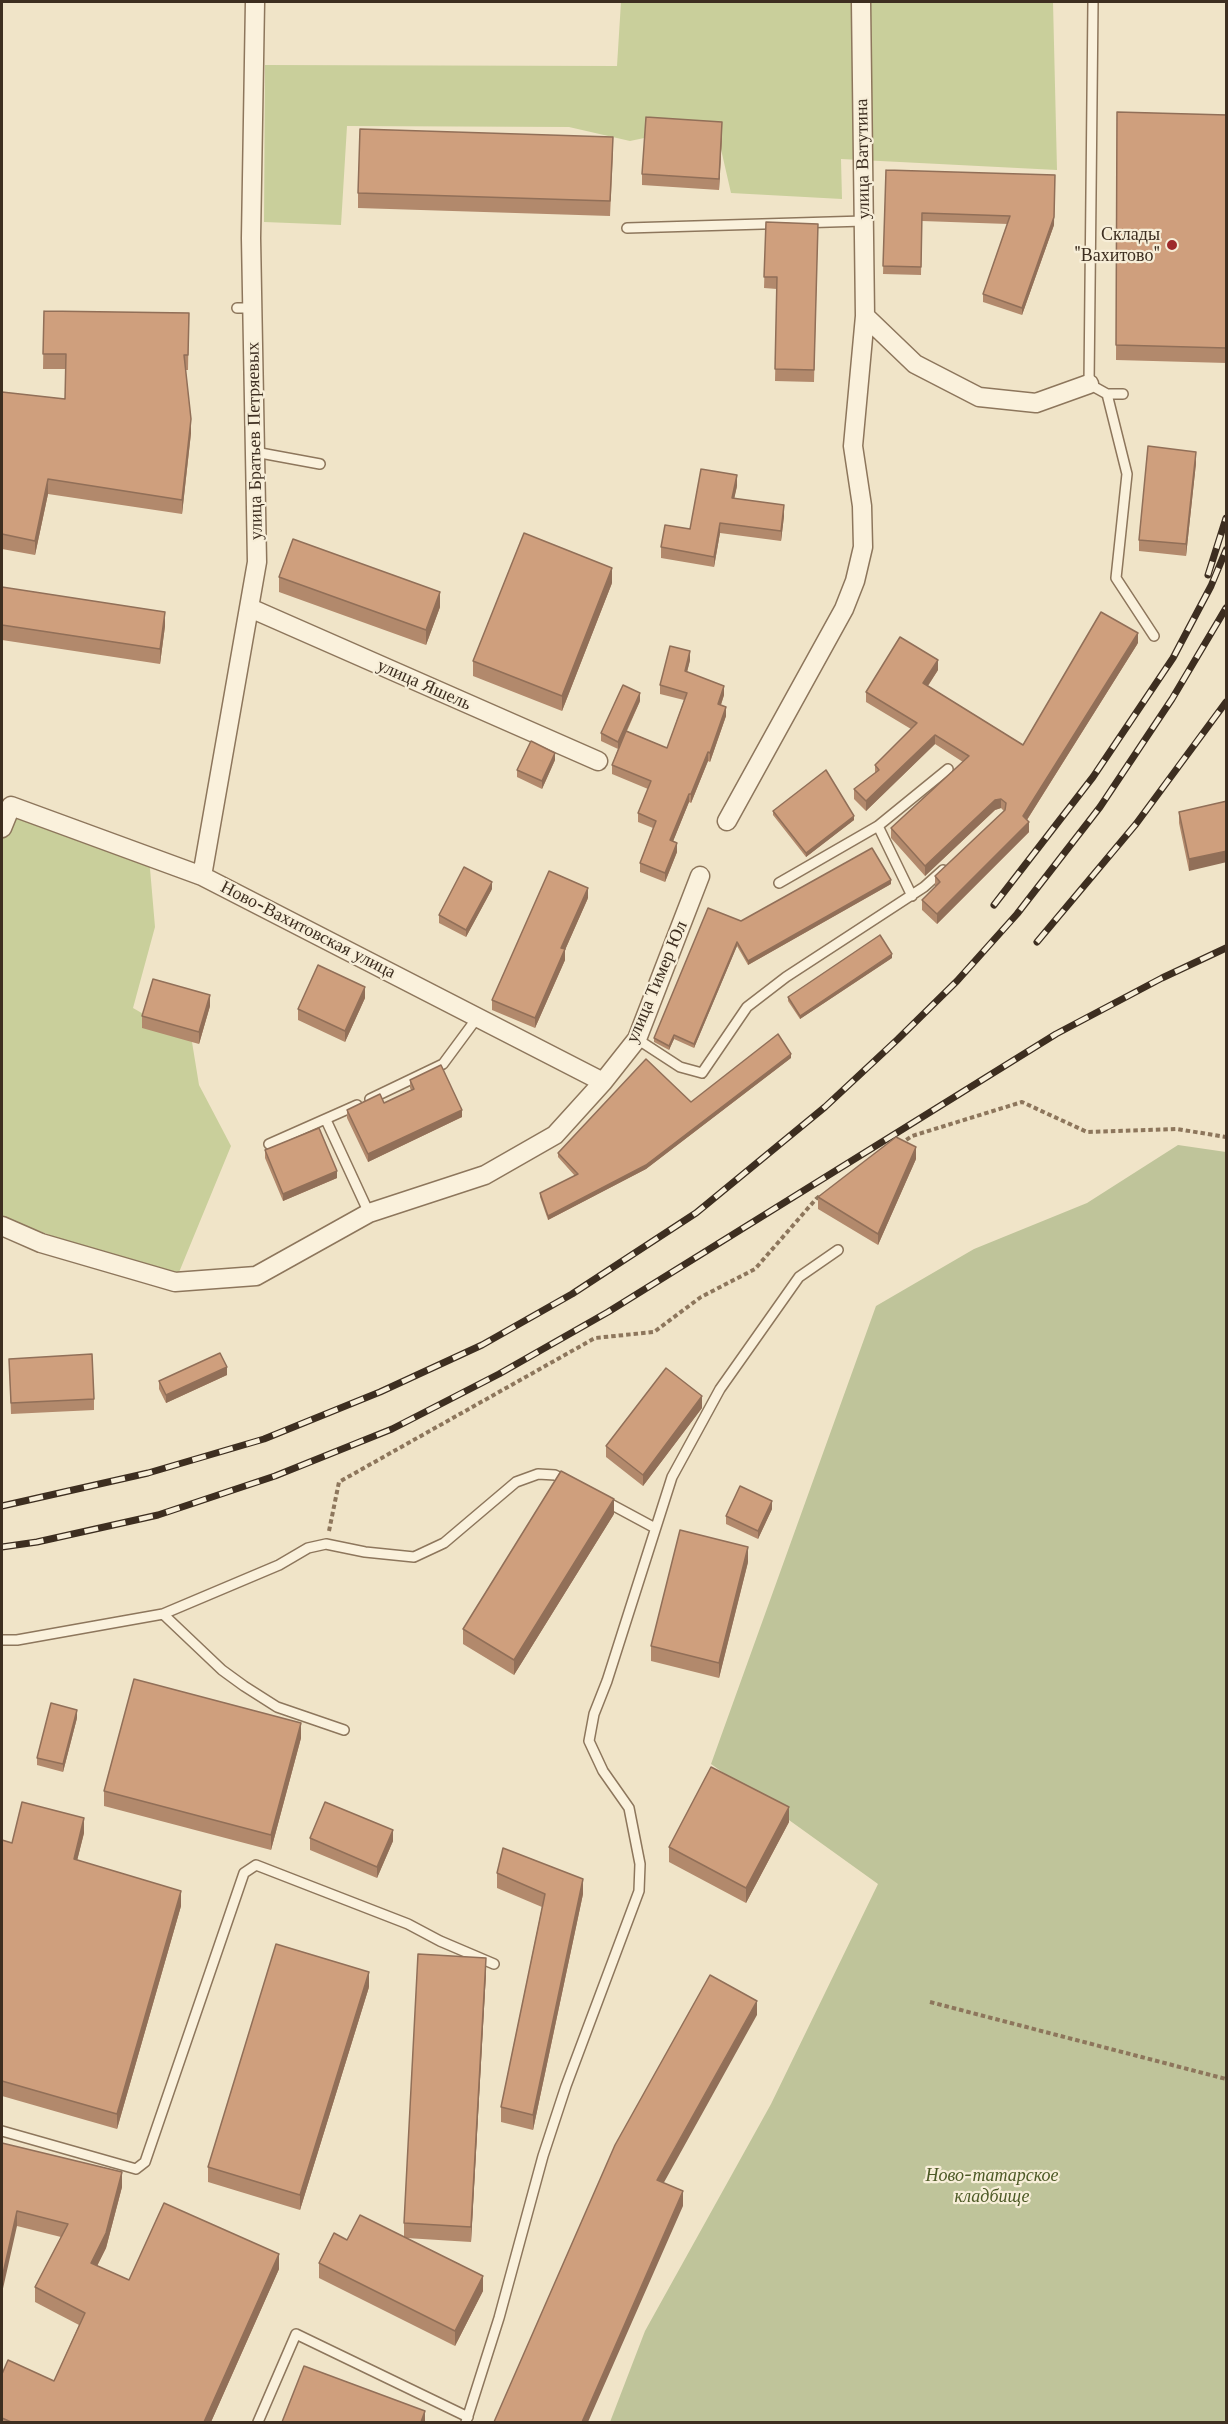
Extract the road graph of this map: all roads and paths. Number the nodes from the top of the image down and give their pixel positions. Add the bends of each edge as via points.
1 (255, 2) edge
2 (861, 2) edge
3 (1093, 2) edge
4 (864, 221) junction
5 (627, 228) dead end
6 (865, 316) junction
7 (1089, 384) junction
8 (1107, 394) junction
9 (1123, 394) dead end
10 (255, 452) junction
11 (320, 464) dead end
12 (250, 608) junction
13 (1154, 636) dead end
14 (598, 761) dead end
15 (948, 769) dead end
16 (6, 804) edge
17 (727, 821) dead end
18 (878, 826) junction
19 (2, 828) edge
20 (950, 863) edge
21 (202, 876) junction
22 (700, 876) dead end
23 (779, 883) dead end
24 (912, 896) junction
25 (477, 1018) junction
26 (637, 1039) junction
27 (603, 1082) junction
28 (326, 1120) junction
29 (1227, 1137) edge
30 (269, 1144) dead end
31 (893, 1148) edge
32 (825, 1193) edge
33 (369, 1213) junction
34 (2, 1226) edge
35 (838, 1250) dead end
36 (575, 1486) edge
37 (595, 1496) edge
38 (655, 1528) junction
39 (326, 1544) junction
40 (163, 1614) junction
41 (2, 1640) edge
42 (344, 1730) dead end
43 (494, 1964) dead end
44 (930, 2002) dead end
45 (1227, 2079) edge
46 (2, 2131) edge
47 (467, 2420) edge
48 (258, 2422) edge

1 - 10 street, улица Братьев Петряевых via 251,238 245,308
2 - 4 street, улица Ватутина
3 - 7 lane
4 - 5 lane
4 - 6 street, улица Ватутина
6 - 7 street via 915,364 979,398 1036,403
6 - 17 street, улица Ватутина via 853,446 862,506 863,547 855,581 844,609
7 - 8 lane
8 - 9 lane
8 - 13 lane via 1127,474 1116,578
10 - 11 lane
10 - 12 street, улица Братьев Петряевых via 257,562
12 - 14 street, улица Яшель
12 - 21 street, улица Братьев Петряевых
15 - 18 lane
16 - 19 street
16 - 21 street, Ново-Вахитовская улица
18 - 23 lane
18 - 24 lane
20 - 24 lane
21 - 25 street, Ново-Вахитовская улица
22 - 26 street, улица Тимер Юл
24 - 26 lane via 786,977 747,1007 702,1073 680,1067
25 - 27 street, Ново-Вахитовская улица
25 - 28 lane via 444,1064
26 - 27 street, улица Тимер Юл
27 - 33 street, улица Тимер Юл via 555,1135 485,1175
28 - 30 lane
28 - 33 lane
29 - 31 path via 1177,1129 1087,1132 1022,1102 912,1136
32 - 39 path via 755,1269 701,1297 654,1332 595,1338 339,1482
33 - 34 street, улица Тимер Юл via 256,1275 175,1282 42,1243
35 - 38 lane via 799,1277 720,1389 672,1477
36 - 39 lane via 555,1475 537,1474 516,1482 444,1543 414,1557
37 - 38 lane
38 - 47 lane via 594,1714 590,1741 603,1771 629,1808 640,1864 639,1891 553,2126
39 - 40 lane via 308,1548
40 - 41 lane
40 - 42 lane via 244,1686 277,1707
43 - 46 lane via 408,1924 256,1864 244,1873 145,2162 136,2169
44 - 45 path
47 - 48 lane via 296,2334

